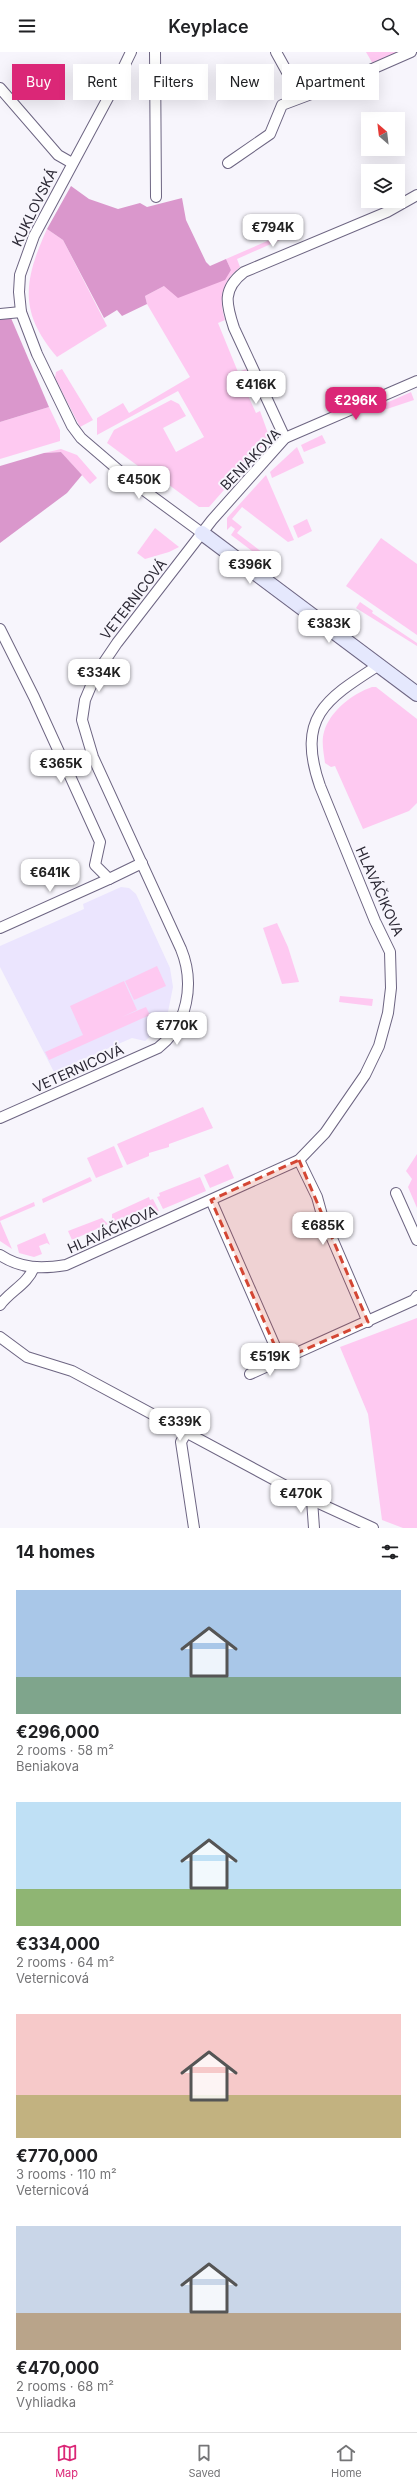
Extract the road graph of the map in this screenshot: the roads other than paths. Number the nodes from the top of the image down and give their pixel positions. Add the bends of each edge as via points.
1 (131, 52) edge
2 (155, 52) edge
3 (276, 52) edge
4 (411, 52) edge
5 (283, 64) edge
6 (0, 88) edge
7 (72, 163) junction
8 (228, 163) dead end
9 (417, 195) edge
10 (156, 197) dead end
11 (21, 312) junction
12 (0, 314) edge
13 (417, 381) edge
14 (286, 438) junction
15 (202, 533) junction
16 (0, 629) edge
17 (379, 665) junction
18 (417, 694) edge
19 (144, 868) junction
20 (109, 879) junction
21 (0, 928) edge
22 (0, 1118) edge
23 (299, 1160) junction
24 (396, 1192) dead end
25 (211, 1200) junction
26 (417, 1240) edge
27 (0, 1254) edge
28 (34, 1268) junction
29 (417, 1296) edge
30 (0, 1305) edge
31 (368, 1322) junction
32 (0, 1337) edge
33 (281, 1360) junction
34 (250, 1374) dead end
35 (186, 1433) junction
36 (312, 1500) junction
37 (194, 1528) edge
38 (314, 1528) edge
39 (373, 1528) edge

1 - 7 street, KUKLOVSKÁ
2 - 10 street
3 - 5 street
4 - 8 street via 282,105 270,134
6 - 7 street, KUKLOVSKÁ via 58,155
7 - 11 street, KUKLOVSKÁ via 24,259 19,292
9 - 14 street via 387,212 244,272 234,280 229,290 229,311 248,360
11 - 12 street
11 - 15 street, KUKLOVSKÁ via 37,354 72,426 81,438 130,480
13 - 14 street, BENIAKOVA
14 - 15 street, BENIAKOVA
15 - 17 street
15 - 19 street, VETERNICOVÁ via 109,654 96,674 83,708 85,734 93,757
16 - 20 street via 100,842 95,865
17 - 18 street
17 - 23 street, HLAVÁČIKOVA via 346,686 326,704 313,729 312,746 320,786 375,921 388,944 391,977 388,1013 379,1046 359,1085 319,1141
19 - 20 street
19 - 22 street, VETERNICOVÁ via 187,967 188,995 174,1032 158,1048
20 - 21 street
23 - 25 street, HLAVÁČIKOVA
23 - 31 street via 317,1197 322,1215
24 - 26 street
25 - 28 street, HLAVÁČIKOVA via 72,1263
25 - 33 street
27 - 28 street, HLAVÁČIKOVA via 17,1264
28 - 30 street via 31,1275
29 - 31 street via 414,1300
31 - 33 street
32 - 35 street via 26,1357 72,1370
33 - 34 street
35 - 36 street
35 - 37 street via 181,1442
36 - 38 street
36 - 39 street

